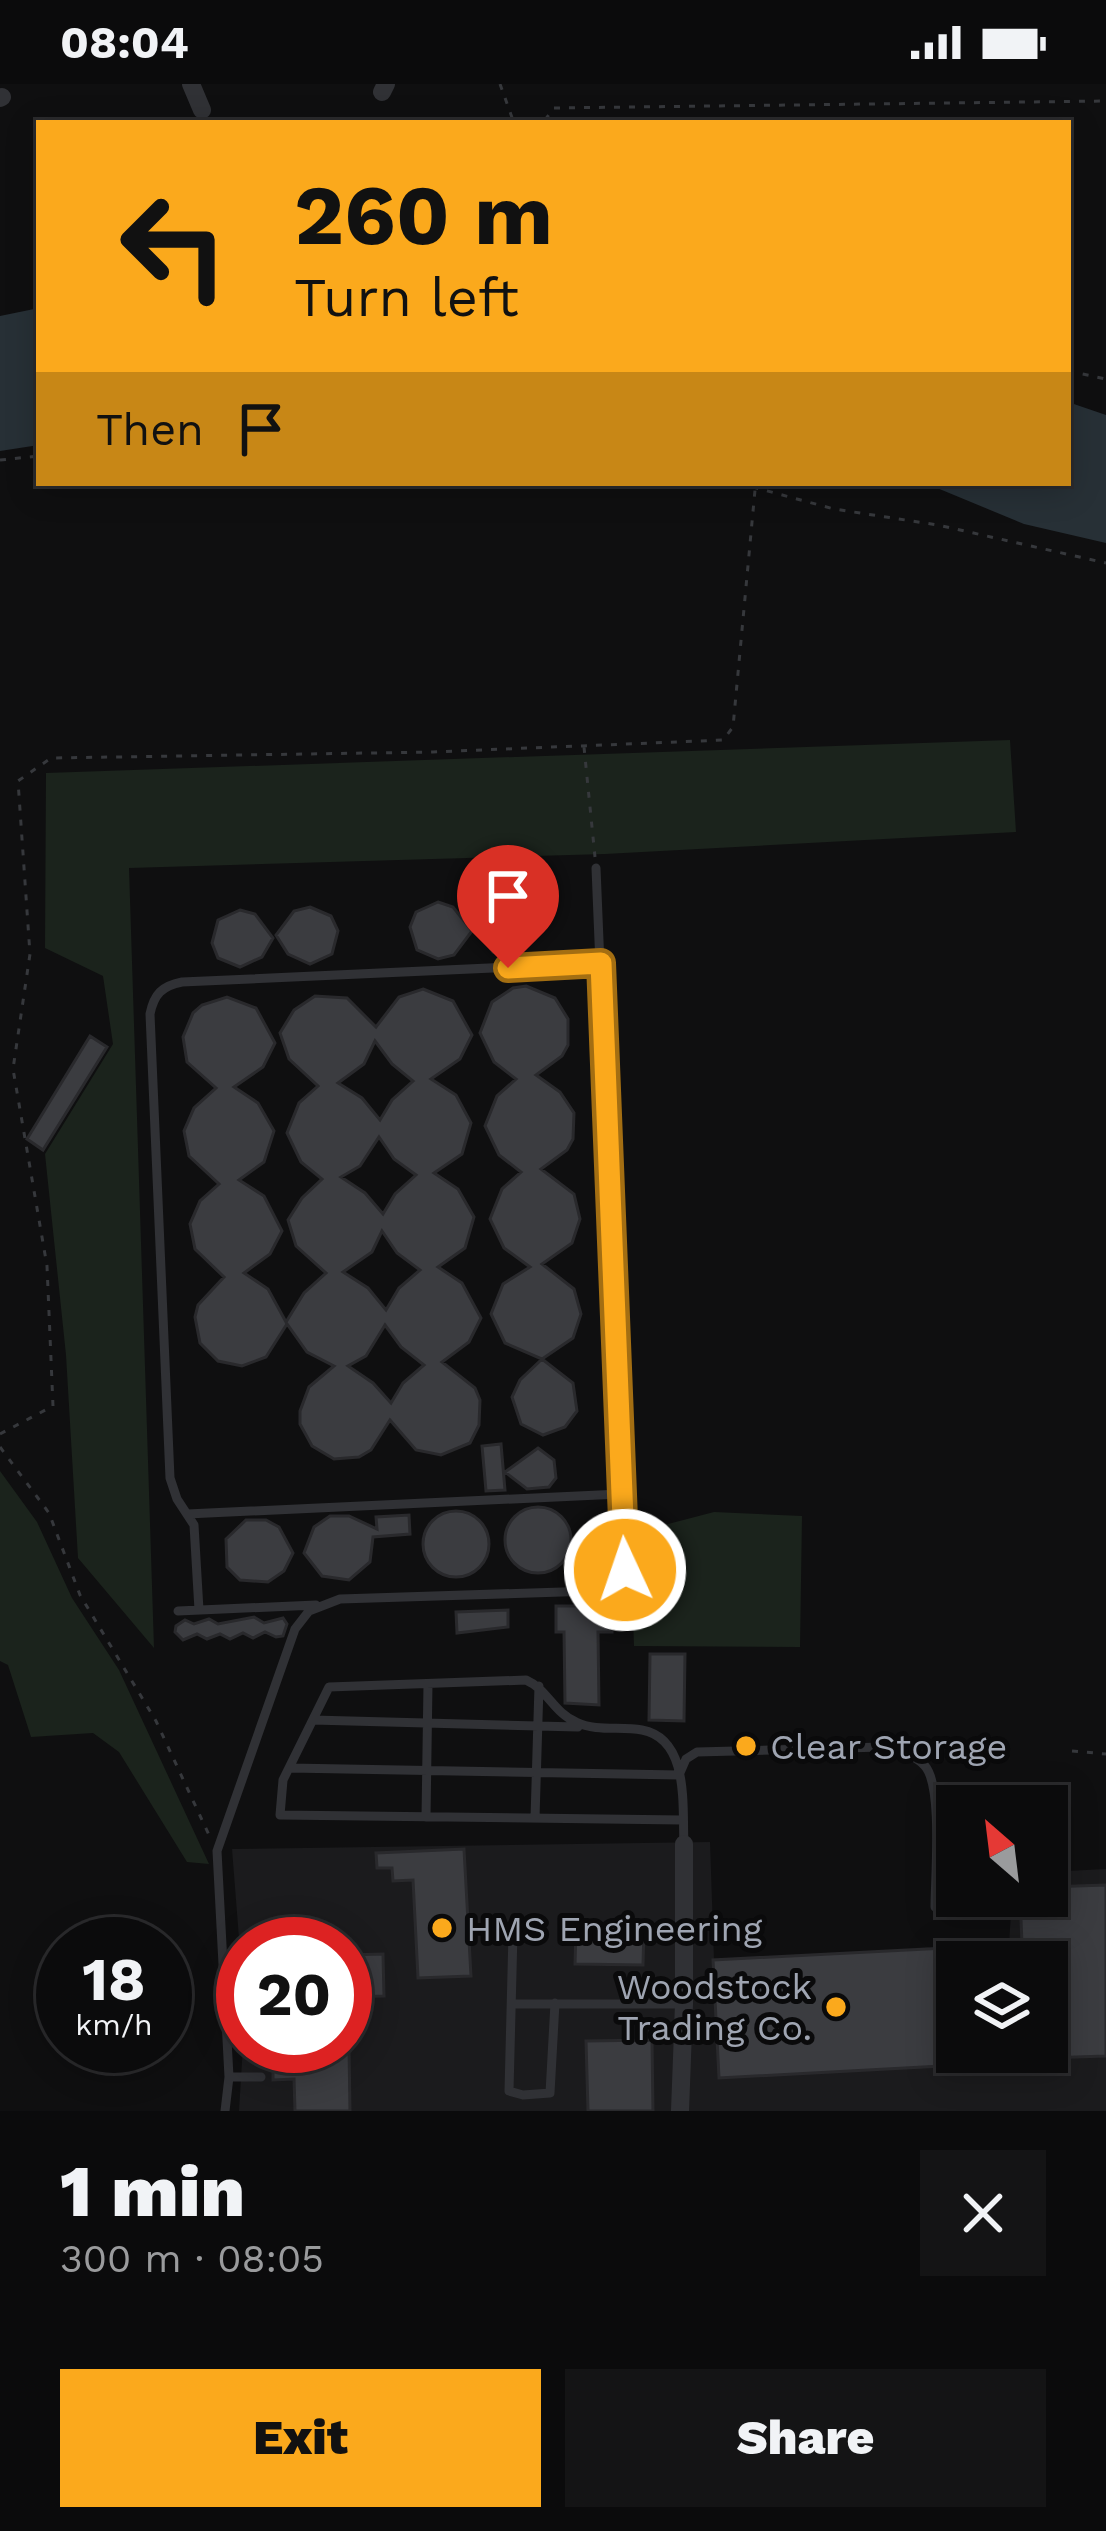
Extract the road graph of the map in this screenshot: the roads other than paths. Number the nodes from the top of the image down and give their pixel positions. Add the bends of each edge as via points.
1 (191, 84) edge
2 (202, 110) dead end
3 (596, 868) road end
4 (601, 963) junction
5 (620, 1494) junction
6 (187, 1514) junction
7 (321, 1605) junction
8 (200, 1610) junction
9 (178, 1611) dead end
10 (428, 1684) junction
11 (539, 1686) junction
12 (313, 1720) junction
13 (428, 1723) junction
14 (538, 1726) junction
15 (594, 1728) junction
16 (290, 1768) junction
17 (427, 1770) junction
18 (536, 1772) junction
19 (679, 1775) junction
20 (426, 1817) junction
21 (535, 1818) junction
22 (682, 1820) junction
23 (684, 1844) joint
24 (935, 1907) dead end
25 (513, 1933) dead end
26 (555, 2003) junction
27 (512, 2004) junction
28 (685, 2004) junction
29 (229, 2077) junction
30 (262, 2078) dead end
31 (225, 2111) edge
32 (680, 2111) edge

1 - 2 street
3 - 4 lane
4 - 5 lane
4 - 6 lane via 182,982 155,996 170,1478
5 - 6 lane
5 - 7 lane via 625,1570 608,1588
6 - 8 lane
7 - 8 lane
7 - 29 lane via 295,1629 218,1851
8 - 9 lane
10 - 11 lane
10 - 12 lane via 329,1687
10 - 13 lane
11 - 14 lane
11 - 15 lane via 559,1712
12 - 13 lane
12 - 16 lane
13 - 14 lane
13 - 17 lane
14 - 15 lane
14 - 18 lane
15 - 19 lane via 658,1735
16 - 17 lane
16 - 20 lane via 280,1815
17 - 18 lane
17 - 20 lane
18 - 19 lane
18 - 21 lane
19 - 22 lane
19 - 24 lane via 697,1752 882,1747 907,1754 925,1766 934,1786
20 - 21 lane
21 - 22 lane
22 - 23 lane
23 - 28 street
25 - 27 lane
26 - 27 lane
26 - 27 lane via 550,2093 523,2096 509,2091
26 - 28 lane
28 - 32 street
29 - 30 lane
29 - 31 lane

